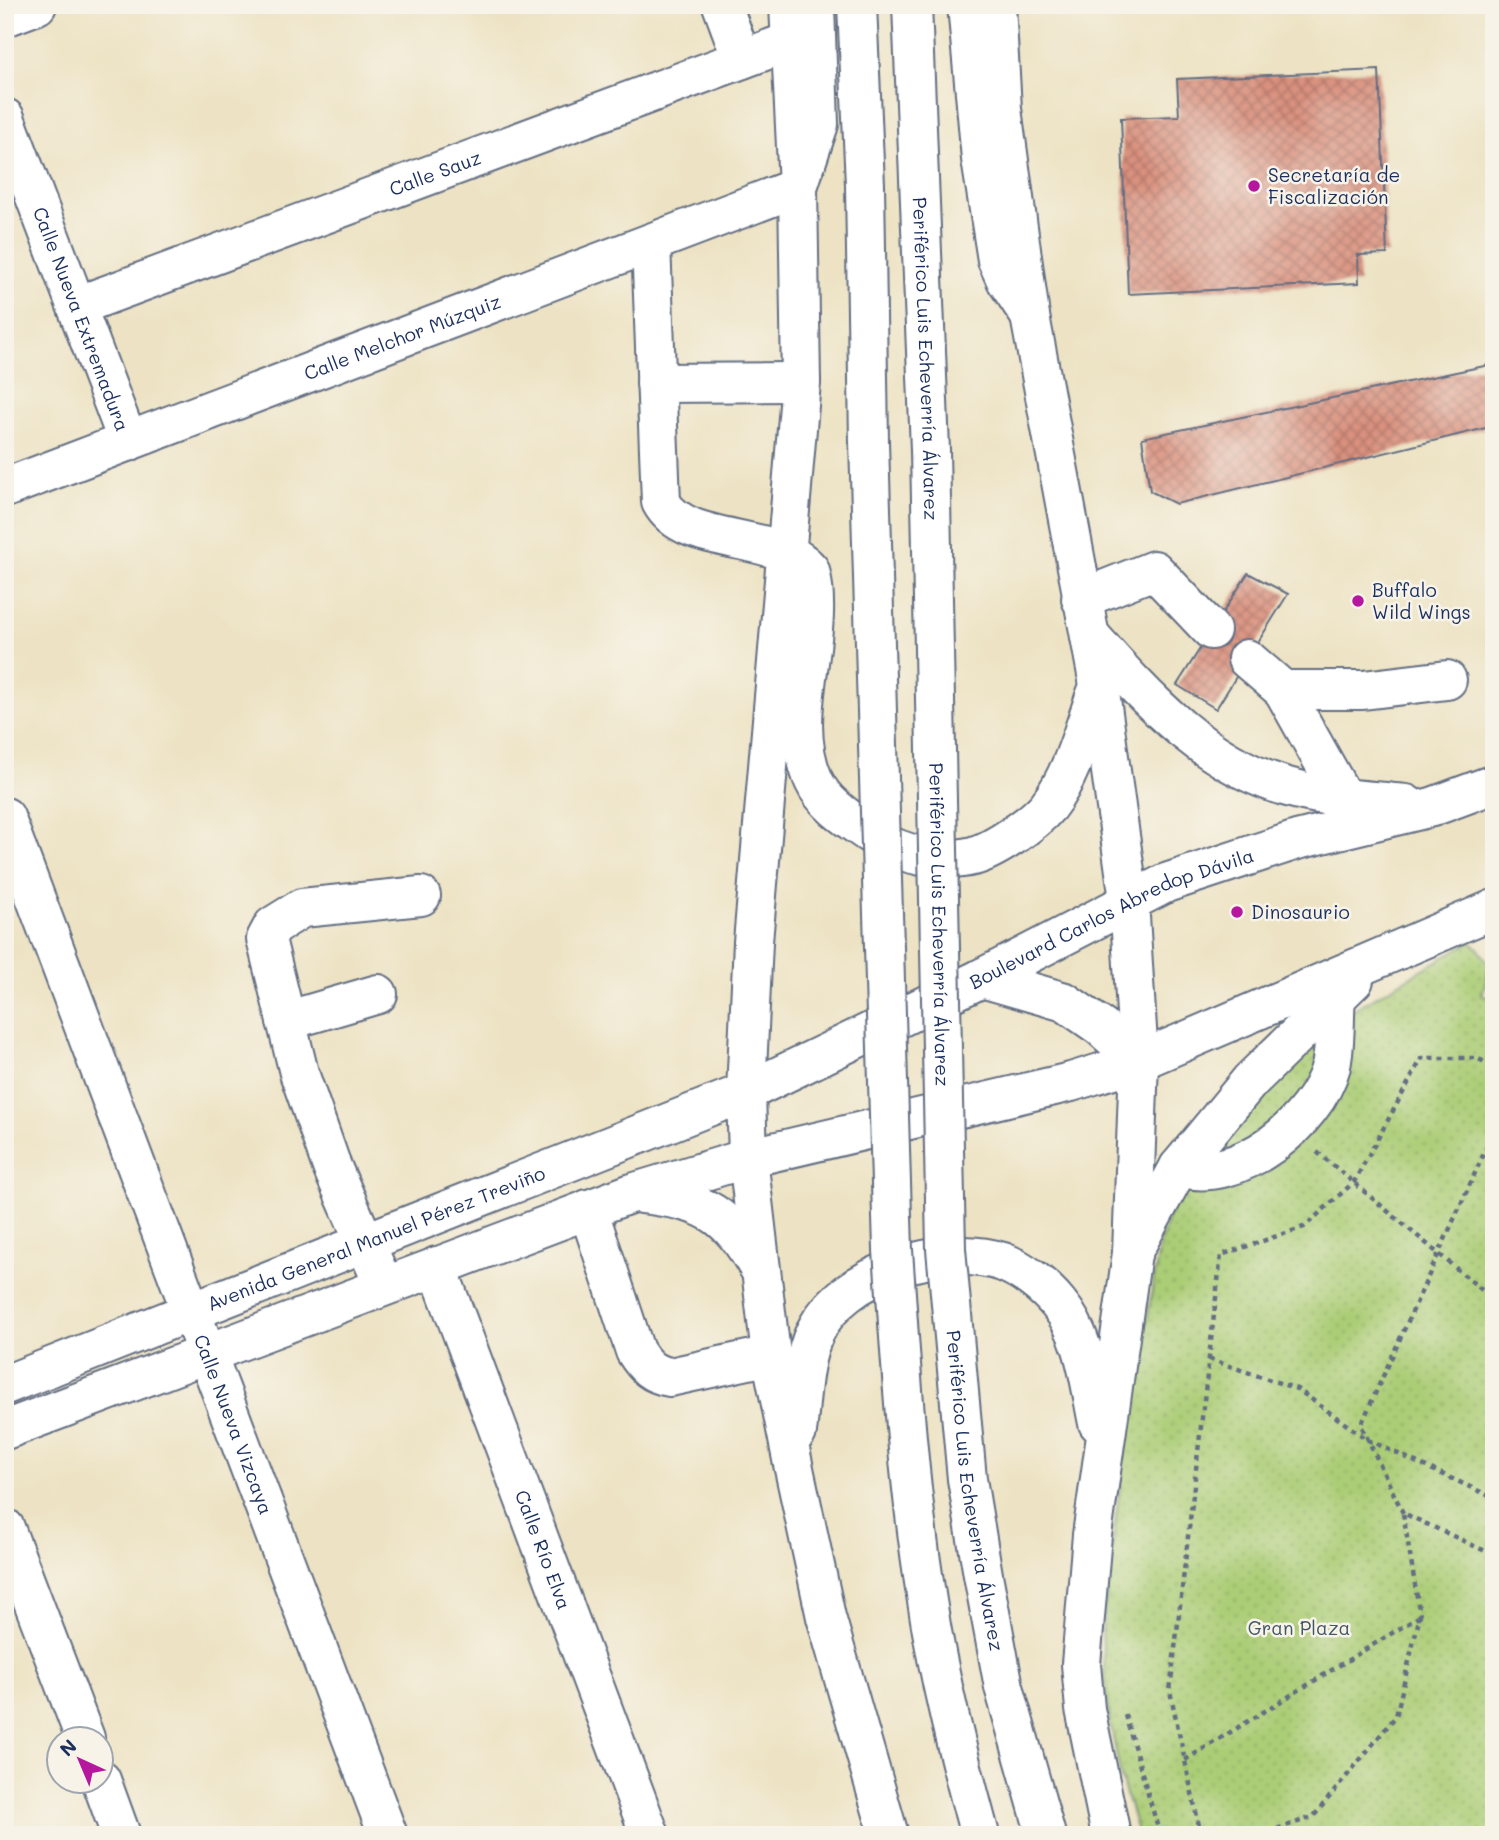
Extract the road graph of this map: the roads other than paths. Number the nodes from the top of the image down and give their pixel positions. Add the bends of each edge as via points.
1 (37, 5) edge
2 (722, 5) edge
3 (815, 5) edge
4 (857, 5) edge
5 (912, 5) edge
6 (967, 5) edge
7 (996, 5) edge
8 (5, 17) edge
9 (790, 23) edge
10 (742, 59) junction
11 (5, 118) edge
12 (798, 187) junction
13 (651, 243) junction
14 (78, 306) junction
15 (1031, 316) junction
16 (802, 382) junction
17 (656, 383) junction
18 (128, 442) junction
19 (5, 488) edge
20 (789, 554) junction
21 (1081, 599) junction
22 (1212, 630) dead end
23 (1090, 635) junction
24 (1247, 659) dead end
25 (1447, 680) dead end
26 (1098, 685) junction
27 (1283, 690) junction
28 (1494, 784) edge
29 (1343, 797) junction
30 (1432, 807) junction
31 (5, 817) edge
32 (421, 897) dead end
33 (1129, 900) junction
34 (1494, 909) edge
35 (1381, 958) junction
36 (982, 978) junction
37 (378, 994) dead end
38 (1335, 996) junction
39 (286, 1021) junction
40 (1139, 1061) junction
41 (746, 1092) junction
42 (748, 1158) junction
43 (1179, 1167) junction
44 (632, 1193) junction
45 (588, 1209) junction
46 (364, 1242) junction
47 (1132, 1253) junction
48 (437, 1265) junction
49 (760, 1270) junction
50 (384, 1286) junction
51 (192, 1313) junction
52 (207, 1355) junction
53 (771, 1355) junction
54 (5, 1385) edge
55 (5, 1430) edge
56 (1103, 1449) junction
57 (793, 1464) junction
58 (5, 1528) edge
59 (80, 1724) edge
60 (106, 1794) edge
61 (121, 1835) edge
62 (388, 1835) edge
63 (650, 1835) edge
64 (889, 1835) edge
65 (980, 1835) edge
66 (1046, 1835) edge
67 (1111, 1835) edge

1 - 8 main road
2 - 10 main road
3 - 12 main road via 818,124
4 - 65 main road, bridge via 893,1250 910,1482 927,1600 944,1697
5 - 66 main road, Periférico Luis Echeverría Álvarez, bridge via 930,450 946,1249 967,1479 983,1575 1004,1687
6 - 15 main road via 981,159 997,260
7 - 15 main road via 1002,109
9 - 10 main road, Calle Sauz
9 - 12 main road
10 - 14 main road, Calle Sauz
11 - 14 main road, Calle Nueva Extremadura
12 - 13 main road, Calle Melchor Múzquiz
12 - 16 main road
13 - 17 main road
13 - 18 main road, Calle Melchor Múzquiz
14 - 18 main road, Calle Nueva Extremadura
15 - 21 main road
16 - 17 main road
16 - 20 main road
17 - 20 main road via 661,502 666,512 685,524
18 - 19 main road, Calle Melchor Múzquiz
20 - 26 main road via 810,570 813,586 803,728 815,783 839,812 884,843 928,858 974,856 1016,833 1048,806 1075,754
20 - 41 main road via 753,942
21 - 22 main road via 1154,570
21 - 23 main road
23 - 26 main road
23 - 29 main road via 1155,708 1190,738 1258,776 1299,790
24 - 27 main road
25 - 27 main road via 1363,690
26 - 33 main road
27 - 29 main road
28 - 30 main road, Boulevard Carlos Abredop Dávila
29 - 30 main road
30 - 33 main road, Boulevard Carlos Abredop Dávila via 1244,856
31 - 51 main road, Calle Nueva Vizcaya
32 - 39 main road via 302,908 272,926 268,952
33 - 36 main road, Boulevard Carlos Abredop Dávila
33 - 40 main road
34 - 35 main road
35 - 38 main road
35 - 40 main road
36 - 40 main road via 1065,1002
36 - 41 main road, Boulevard Carlos Abredop Dávila
37 - 39 main road
38 - 43 main road via 1250,1081
38 - 43 main road via 1331,1066 1320,1091 1289,1129 1270,1147 1238,1164 1195,1172
39 - 46 main road via 332,1167
40 - 42 main road via 1071,1082
40 - 47 main road
41 - 42 main road
41 - 46 main road, Avenida General Manuel Pérez Treviño
42 - 44 main road
42 - 49 main road
43 - 47 main road
44 - 45 main road
44 - 49 main road via 710,1211 740,1235
45 - 48 main road
45 - 53 main road via 644,1366 670,1377
46 - 50 main road
46 - 51 main road, Avenida General Manuel Pérez Treviño
47 - 56 main road
48 - 50 main road
48 - 63 main road, Calle Río Elva
49 - 53 main road
50 - 52 main road
51 - 52 main road, Calle Nueva Vizcaya
51 - 54 main road, Avenida General Manuel Pérez Treviño
52 - 55 main road
52 - 62 main road, Calle Nueva Vizcaya
53 - 57 main road
56 - 57 main road via 1079,1333 1058,1302 1035,1280 1003,1262 970,1256 891,1269 855,1287 832,1309 815,1332 804,1375
56 - 67 main road via 1081,1664 1085,1709
57 - 64 main road via 826,1617
58 - 59 main road
60 - 61 main road

